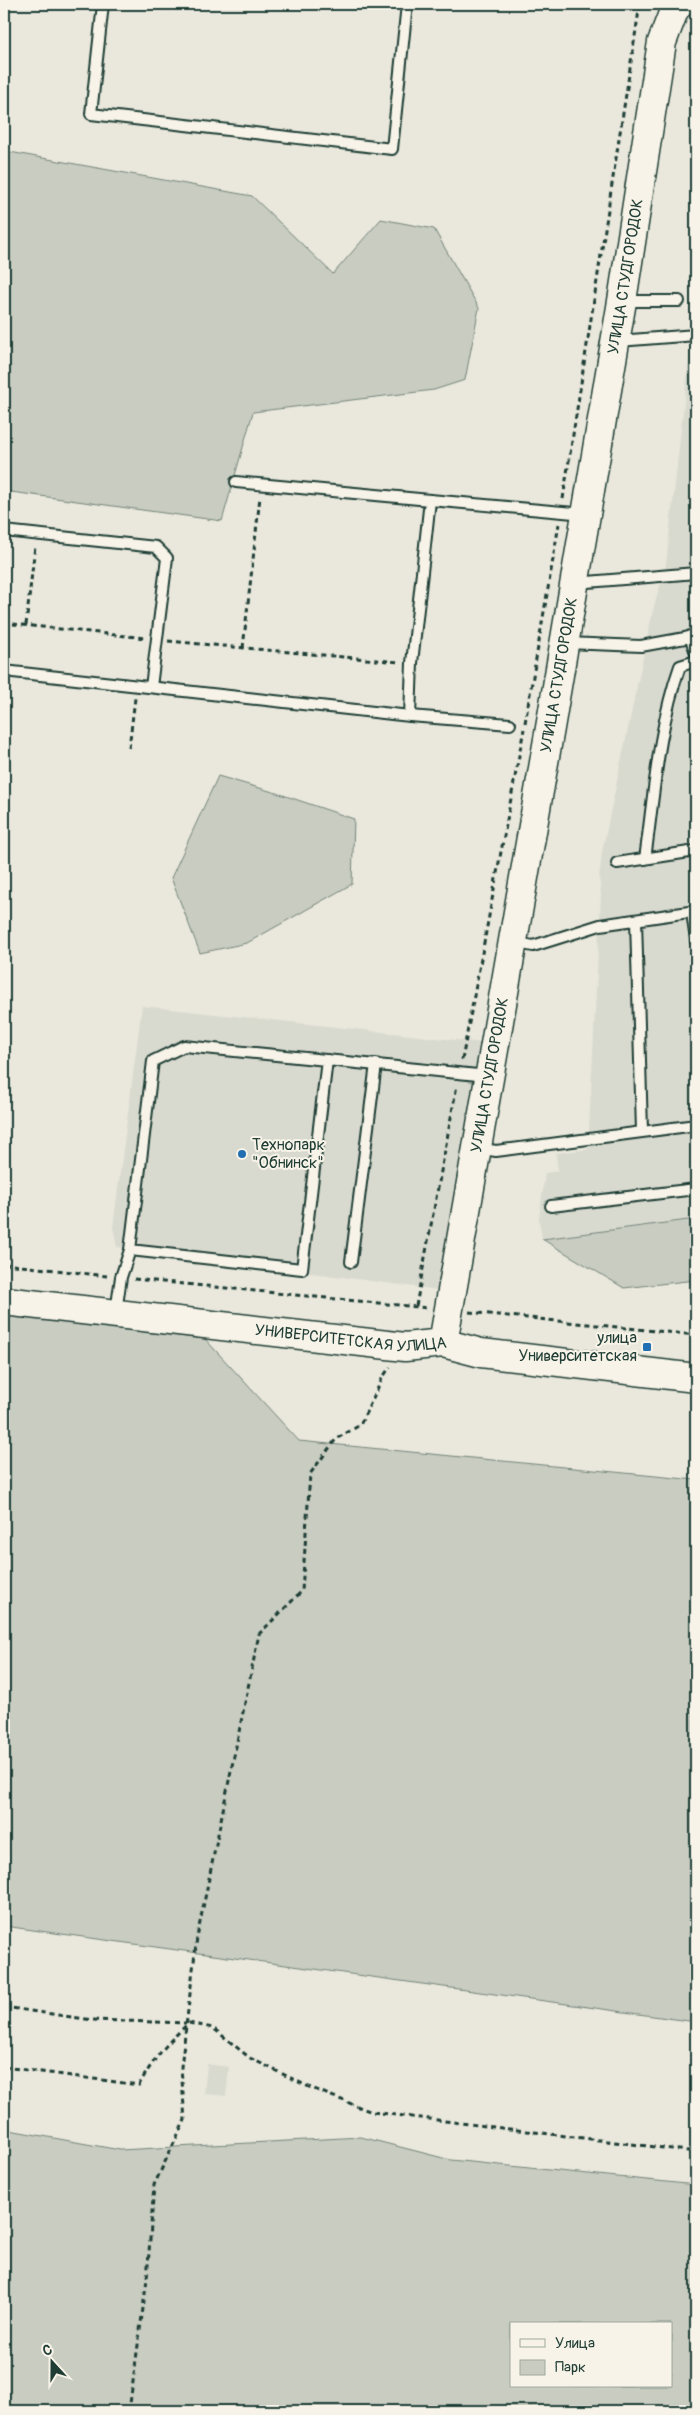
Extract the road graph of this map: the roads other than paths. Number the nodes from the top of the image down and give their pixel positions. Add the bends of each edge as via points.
1 (103, 4) edge
2 (407, 4) edge
3 (678, 6) edge
4 (622, 301) junction
5 (679, 301) dead end
6 (696, 335) edge
7 (615, 341) junction
8 (236, 482) dead end
9 (430, 500) junction
10 (573, 513) junction
11 (4, 531) edge
12 (696, 573) edge
13 (574, 583) junction
14 (693, 636) edge
15 (564, 643) junction
16 (696, 653) edge
17 (696, 661) edge
18 (4, 671) edge
19 (151, 687) junction
20 (410, 716) junction
21 (510, 724) dead end
22 (696, 851) edge
23 (645, 859) junction
24 (617, 863) dead end
25 (694, 911) edge
26 (636, 920) junction
27 (696, 941) edge
28 (512, 942) junction
29 (327, 1060) junction
30 (376, 1064) junction
31 (488, 1076) junction
32 (696, 1124) edge
33 (642, 1131) junction
34 (476, 1148) junction
35 (696, 1189) edge
36 (551, 1206) dead end
37 (130, 1250) junction
38 (351, 1262) dead end
39 (4, 1301) edge
40 (116, 1313) junction
41 (443, 1343) junction
42 (696, 1378) edge

1 - 2 lane via 91,114 392,149
3 - 4 street, УЛИЦА СТУДГОРОДОК via 662,42
4 - 5 lane
4 - 7 street, УЛИЦА СТУДГОРОДОК
6 - 7 lane
7 - 10 street, УЛИЦА СТУДГОРОДОК
8 - 9 lane
9 - 10 lane
9 - 20 lane via 412,663
10 - 13 street, УЛИЦА СТУДГОРОДОК
11 - 19 lane via 156,547 167,558
12 - 13 lane
13 - 15 street, УЛИЦА СТУДГОРОДОК
14 - 15 lane via 641,646
14 - 16 lane
15 - 28 street, УЛИЦА СТУДГОРОДОК
17 - 23 lane via 680,666 672,690 660,748
18 - 19 lane
19 - 20 lane
20 - 21 lane
22 - 23 lane
23 - 24 lane
25 - 26 lane
25 - 27 lane
26 - 28 lane via 600,926 533,946
26 - 33 lane
28 - 31 street, УЛИЦА СТУДГОРОДОК
29 - 30 lane
29 - 37 lane via 184,1046 153,1061
29 - 37 lane via 302,1269
30 - 31 lane
30 - 38 lane
31 - 34 street, УЛИЦА СТУДГОРОДОК
32 - 33 lane
33 - 34 lane via 496,1151
34 - 41 street, УЛИЦА СТУДГОРОДОК
35 - 36 lane
37 - 40 lane via 120,1277
39 - 40 street, УНИВЕРСИТЕТСКАЯ УЛИЦА
40 - 41 street, УНИВЕРСИТЕТСКАЯ УЛИЦА via 405,1347
41 - 42 street, УНИВЕРСИТЕТСКАЯ УЛИЦА via 481,1353

